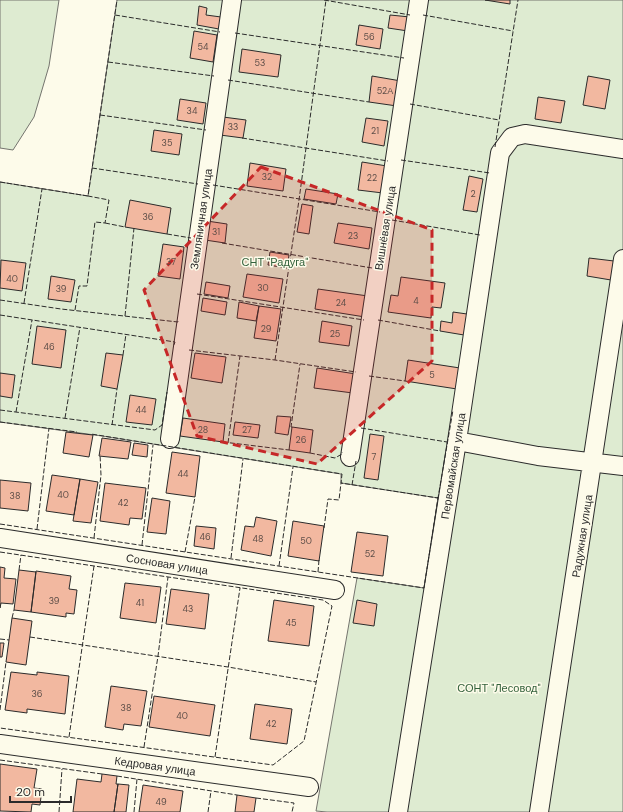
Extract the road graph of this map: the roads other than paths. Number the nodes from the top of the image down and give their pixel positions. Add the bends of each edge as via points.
1 (232, 0) edge
2 (419, 0) edge
3 (623, 149) edge
4 (623, 259) edge
5 (170, 439) dead end
6 (458, 441) junction
7 (350, 457) dead end
8 (593, 463) junction
9 (623, 466) edge
10 (0, 538) edge
11 (335, 590) dead end
12 (0, 744) edge
13 (309, 787) dead end
14 (398, 812) edge
15 (539, 812) edge

1 - 5 street, Земляничная улица
2 - 7 street, Вишнёвая улица
3 - 6 street, Первомайская улица via 525,134 512,137 500,153
4 - 8 street, Радужная улица
6 - 8 street
6 - 14 street, Первомайская улица
8 - 9 street
8 - 15 street, Радужная улица
10 - 11 street, Сосновая улица
12 - 13 street, Кедровая улица

